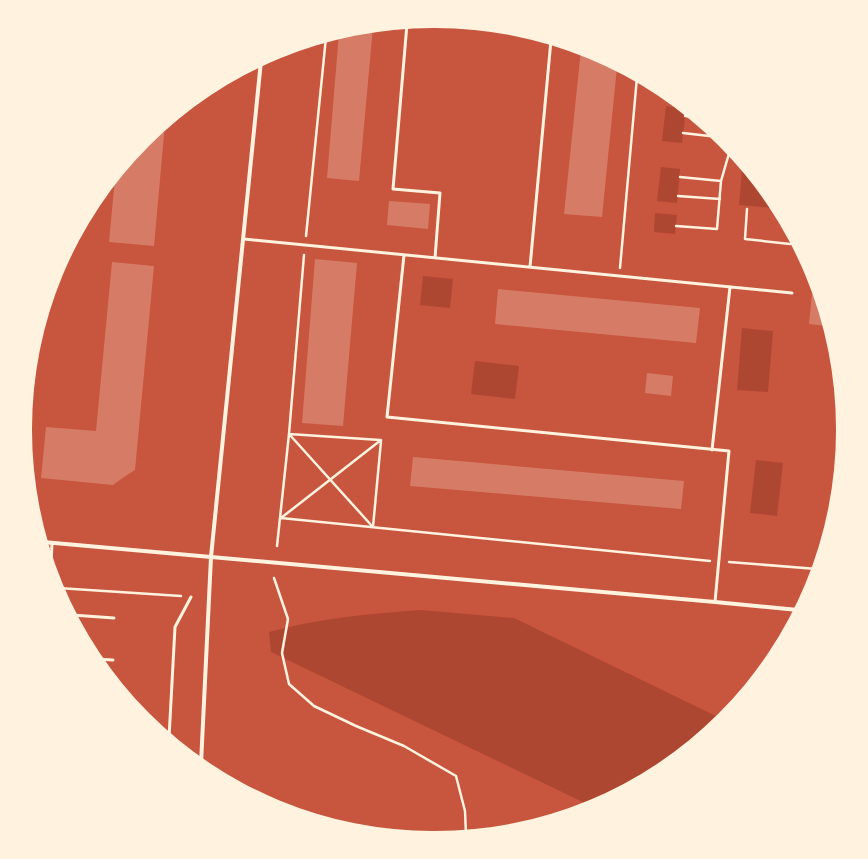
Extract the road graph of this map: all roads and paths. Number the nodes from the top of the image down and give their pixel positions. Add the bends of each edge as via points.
1 (407, 29) edge
2 (325, 43) edge
3 (550, 45) edge
4 (260, 67) edge
5 (636, 83) edge
6 (683, 133) dead end
7 (707, 136) edge
8 (728, 157) edge
9 (680, 177) dead end
10 (721, 181) junction
11 (678, 196) dead end
12 (720, 199) junction
13 (747, 209) dead end
14 (676, 226) dead end
15 (244, 239) junction
16 (790, 244) dead end
17 (305, 245) junction
18 (404, 255) junction
19 (435, 258) junction
20 (530, 267) junction
21 (619, 276) junction
22 (730, 287) junction
23 (792, 293) dead end
24 (289, 434) junction
25 (381, 440) junction
26 (712, 450) junction
27 (330, 480) junction
28 (280, 518) junction
29 (372, 527) junction
30 (49, 543) edge
31 (52, 543) junction
32 (277, 546) dead end
33 (51, 550) edge
34 (211, 557) junction
35 (719, 561) junction
36 (810, 568) edge
37 (274, 578) dead end
38 (66, 589) edge
39 (191, 597) joint
40 (715, 602) junction
41 (793, 609) edge
42 (78, 615) edge
43 (114, 618) dead end
44 (105, 660) edge
45 (113, 660) dead end
46 (169, 731) edge
47 (201, 756) edge
48 (466, 830) edge

1 - 19 lane via 393,189 440,193
2 - 17 path
3 - 20 lane
4 - 15 street
5 - 21 path
6 - 7 path
8 - 10 path
9 - 10 path
10 - 12 path
11 - 12 path
12 - 14 path via 717,229
13 - 16 path via 745,239
15 - 17 lane
15 - 34 street
17 - 18 lane
17 - 24 path
18 - 19 lane
18 - 26 lane via 387,417
19 - 20 lane
20 - 21 lane
21 - 22 lane
22 - 23 lane
22 - 26 lane
24 - 25 path
24 - 27 path
24 - 28 path
25 - 27 path
25 - 29 path
26 - 35 lane via 729,451
27 - 28 path
27 - 29 path
28 - 29 path
28 - 32 path
29 - 35 path
30 - 31 street
31 - 33 lane
31 - 34 street
34 - 40 street
34 - 47 street
35 - 36 path
35 - 40 lane
37 - 48 path via 288,619 282,653 289,684 314,706 404,746 456,776 465,811
38 - 39 path
39 - 46 lane via 175,627
40 - 41 street
42 - 43 lane
44 - 45 lane

